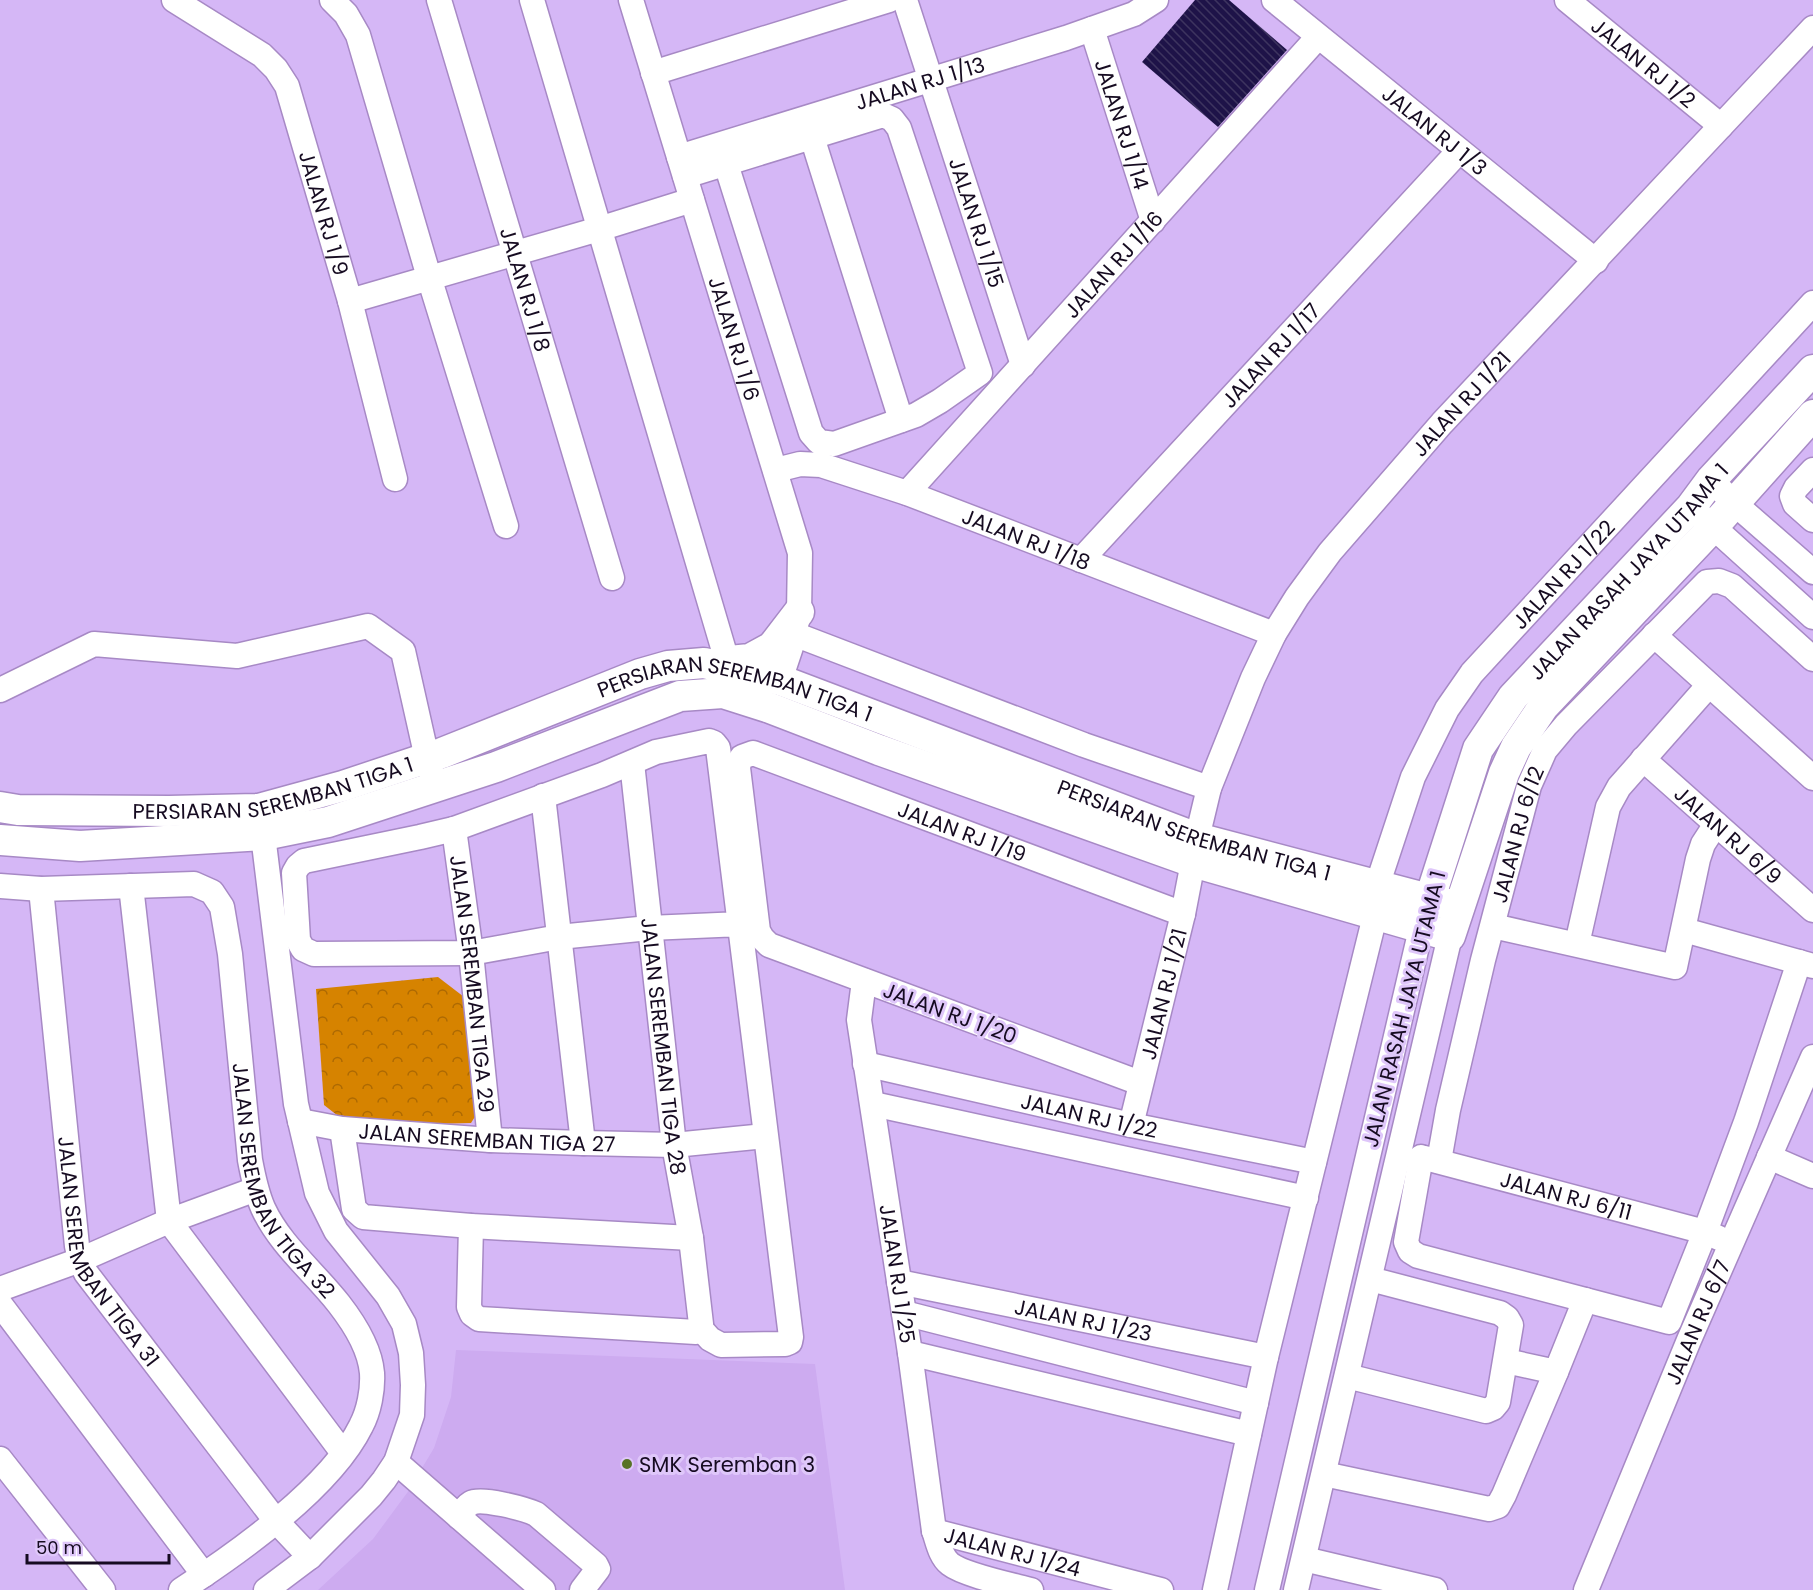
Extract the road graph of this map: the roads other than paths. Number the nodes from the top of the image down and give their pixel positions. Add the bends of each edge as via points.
1 (174, 0) edge
2 (332, 0) edge
3 (440, 0) edge
4 (531, 0) edge
5 (631, 0) edge
6 (889, 0) edge
7 (905, 0) edge
8 (1156, 0) edge
9 (1274, 0) edge
10 (1567, 0) edge
11 (1813, 28) edge
12 (1092, 29) junction
13 (1318, 37) junction
14 (653, 73) junction
15 (930, 80) junction
16 (1721, 126) junction
17 (812, 137) junction
18 (1459, 151) junction
19 (726, 164) junction
20 (682, 166) junction
21 (692, 200) junction
22 (1153, 221) junction
23 (599, 229) junction
24 (515, 252) junction
25 (1596, 261) junction
26 (429, 277) junction
27 (350, 301) junction
28 (1813, 303) edge
29 (1023, 365) junction
30 (1813, 370) edge
31 (980, 373) junction
32 (995, 396) junction
33 (1813, 415) edge
34 (901, 420) junction
35 (819, 442) junction
36 (808, 464) junction
37 (776, 470) junction
38 (1813, 470) edge
39 (395, 479) dead end
40 (1711, 480) junction
41 (908, 493) junction
42 (1734, 503) junction
43 (1690, 507) junction
44 (1813, 520) edge
45 (506, 526) dead end
46 (1713, 527) junction
47 (1082, 560) junction
48 (1813, 572) edge
49 (612, 578) dead end
50 (1813, 617) edge
51 (796, 623) junction
52 (1274, 634) junction
53 (1654, 635) junction
54 (1813, 659) edge
55 (716, 662) junction
56 (780, 680) junction
57 (1709, 685) junction
58 (0, 690) edge
59 (770, 708) junction
60 (426, 758) junction
61 (1643, 759) junction
62 (632, 764) junction
63 (1813, 778) edge
64 (436, 786) junction
65 (1209, 788) junction
66 (543, 796) junction
67 (0, 807) edge
68 (261, 822) junction
69 (1716, 824) junction
70 (454, 829) junction
71 (0, 840) edge
72 (1195, 850) junction
73 (0, 886) edge
74 (131, 886) junction
75 (1377, 886) junction
76 (41, 889) junction
77 (1430, 899) junction
78 (1459, 907) junction
79 (1813, 910) edge
80 (1183, 914) junction
81 (1376, 916) junction
82 (741, 924) junction
83 (1493, 926) junction
84 (649, 928) junction
85 (1421, 928) junction
86 (1684, 930) junction
87 (1450, 936) junction
88 (559, 938) junction
89 (762, 938) joint
90 (1577, 944) junction
91 (471, 953) junction
92 (1806, 964) edge
93 (864, 981) junction
94 (1813, 1058) edge
95 (865, 1064) junction
96 (1140, 1083) junction
97 (873, 1104) junction
98 (300, 1121) junction
99 (1131, 1125) junction
100 (342, 1129) junction
101 (765, 1136) junction
102 (490, 1140) junction
103 (583, 1143) junction
104 (674, 1145) junction
105 (1420, 1156) junction
106 (1769, 1157) junction
107 (1314, 1161) junction
108 (1813, 1176) edge
109 (256, 1188) junction
110 (1306, 1198) junction
111 (169, 1221) junction
112 (471, 1226) junction
113 (1705, 1232) junction
114 (691, 1238) junction
115 (1731, 1244) junction
116 (80, 1260) junction
117 (1370, 1279) junction
118 (898, 1282) junction
119 (0, 1288) edge
120 (1585, 1300) junction
121 (0, 1304) edge
122 (904, 1313) junction
123 (1669, 1322) junction
124 (701, 1329) junction
125 (1689, 1340) junction
126 (910, 1353) junction
127 (1266, 1357) junction
128 (1506, 1361) junction
129 (1556, 1372) junction
130 (1347, 1377) junction
131 (1256, 1403) junction
132 (1249, 1434) junction
133 (343, 1453) junction
134 (0, 1459) edge
135 (396, 1462) junction
136 (1324, 1474) junction
137 (459, 1517) junction
138 (276, 1521) junction
139 (934, 1530) junction
140 (310, 1557) junction
141 (1304, 1559) junction
142 (950, 1563) joint
143 (204, 1575) junction
144 (1390, 1585) edge
145 (1594, 1588) edge
146 (103, 1590) edge
147 (181, 1590) edge
148 (266, 1590) edge
149 (543, 1590) edge
150 (582, 1590) edge
151 (1030, 1590) edge
152 (1161, 1590) edge
153 (1215, 1590) edge
154 (1267, 1590) edge
155 (1296, 1590) edge
156 (1435, 1590) edge

1 - 27 street, JALAN RJ 1/9 via 262,55 287,86
2 - 26 street via 358,34
3 - 24 street, JALAN RJ 1/8
4 - 23 street
5 - 14 street, JALAN RJ 1/6
6 - 14 street
7 - 15 street, JALAN RJ 1/15
8 - 12 street, JALAN RJ 1/13 via 1134,14
9 - 13 street, JALAN RJ 1/3
10 - 16 street, JALAN RJ 1/2
11 - 16 street, JALAN RJ 1/21
12 - 15 street, JALAN RJ 1/13
12 - 22 street, JALAN RJ 1/14
13 - 18 street, JALAN RJ 1/3
13 - 22 street, JALAN RJ 1/16
14 - 20 street, JALAN RJ 1/6
15 - 20 street, JALAN RJ 1/13
15 - 29 street, JALAN RJ 1/15
16 - 25 street, JALAN RJ 1/21
17 - 19 street
17 - 31 street via 883,115 896,123
17 - 34 street
18 - 25 street, JALAN RJ 1/3
18 - 47 street, JALAN RJ 1/17
19 - 20 street
19 - 35 street via 811,433
20 - 21 street, JALAN RJ 1/6
21 - 23 street
21 - 37 street, JALAN RJ 1/6
22 - 29 street, JALAN RJ 1/16
23 - 24 street
23 - 55 street
24 - 26 street
24 - 49 street, JALAN RJ 1/8
25 - 52 street, JALAN RJ 1/21 via 1442,423 1338,543
26 - 27 street
26 - 45 street
27 - 39 street, JALAN RJ 1/9
28 - 75 street, JALAN RJ 1/22 via 1472,673 1447,709 1413,777
29 - 32 street, JALAN RJ 1/16
30 - 40 main road, JALAN RASAH JAYA UTAMA 1
31 - 32 street
31 - 34 street via 940,401
32 - 41 street, JALAN RJ 1/16
33 - 42 main road, JALAN RASAH JAYA UTAMA 1
34 - 35 street via 834,444
35 - 36 street
36 - 37 street, JALAN RJ 1/18
36 - 41 street, JALAN RJ 1/18
37 - 51 street, JALAN RJ 1/6 via 800,553
38 - 44 street via 1793,492 1795,504
40 - 42 street
40 - 43 main road, JALAN RASAH JAYA UTAMA 1
41 - 47 street, JALAN RJ 1/18
42 - 46 main road, JALAN RASAH JAYA UTAMA 1
42 - 48 street
43 - 46 street
43 - 77 main road, JALAN RASAH JAYA UTAMA 1 via 1513,697 1478,749
46 - 50 street
46 - 78 main road, JALAN RASAH JAYA UTAMA 1 via 1543,707 1521,739 1504,773
47 - 52 street, JALAN RJ 1/18
51 - 55 main road via 772,647 750,659
51 - 56 street, JALAN RJ 1/6
51 - 65 street via 1084,745
52 - 65 street, JALAN RJ 1/21
53 - 54 street, JALAN RJ 6/12 via 1707,582 1719,581 1732,586
53 - 57 street
53 - 83 street, JALAN RJ 6/12 via 1545,750 1529,786
55 - 56 main road, PERSIARAN SEREMBAN TIGA 1
55 - 60 main road, PERSIARAN SEREMBAN TIGA 1 via 668,666 640,674
56 - 59 main road
56 - 72 main road, PERSIARAN SEREMBAN TIGA 1
57 - 61 street
57 - 63 street
58 - 60 street via 94,644 237,656 368,626 403,651
59 - 64 main road, PERSIARAN SEREMBAN TIGA 1 via 723,693 680,696
59 - 72 main road, PERSIARAN SEREMBAN TIGA 1 via 890,754
60 - 64 street
60 - 68 main road, PERSIARAN SEREMBAN TIGA 1 via 343,786
61 - 69 street, JALAN RJ 6/9
61 - 90 street via 1608,807
62 - 66 street
62 - 82 street via 656,752 709,741 718,748
62 - 84 street, JALAN SEREMBAN TIGA 28
64 - 68 main road, PERSIARAN SEREMBAN TIGA 1 via 328,822
65 - 72 street, JALAN RJ 1/21
66 - 70 street
66 - 88 street
67 - 68 main road, PERSIARAN SEREMBAN TIGA 1
68 - 71 main road, PERSIARAN SEREMBAN TIGA 1 via 80,846
68 - 98 street
69 - 79 street, JALAN RJ 6/9
69 - 86 street via 1698,859
70 - 91 street, JALAN SEREMBAN TIGA 29
70 - 91 street via 304,861 294,873 298,940 303,949 314,954
72 - 75 main road, PERSIARAN SEREMBAN TIGA 1
72 - 80 street, JALAN RJ 1/21
72 - 81 main road, PERSIARAN SEREMBAN TIGA 1
73 - 76 street, JALAN SEREMBAN TIGA 32
74 - 76 street, JALAN SEREMBAN TIGA 32
74 - 109 street, JALAN SEREMBAN TIGA 32 via 194,885 212,892 222,907
74 - 111 street
75 - 77 main road, PERSIARAN SEREMBAN TIGA 1
76 - 116 street, JALAN SEREMBAN TIGA 31
77 - 78 main road, PERSIARAN SEREMBAN TIGA 1
77 - 85 main road, JALAN RASAH JAYA UTAMA 1
78 - 87 main road, JALAN RASAH JAYA UTAMA 1
80 - 89 street, JALAN RJ 1/19 via 753,753 742,757 738,768
80 - 96 street, JALAN RJ 1/21
81 - 85 main road, PERSIARAN SEREMBAN TIGA 1
81 - 107 street
82 - 84 street
82 - 101 street
83 - 90 street
83 - 105 street, JALAN RJ 6/12 via 1448,1110
84 - 88 street
84 - 104 street, JALAN SEREMBAN TIGA 28
85 - 87 main road, PERSIARAN SEREMBAN TIGA 1
85 - 154 street, JALAN RASAH JAYA UTAMA 1
86 - 90 street via 1675,967
86 - 92 street
87 - 105 street, JALAN RASAH JAYA UTAMA 1
88 - 91 street
88 - 103 street
89 - 93 street, JALAN RJ 1/20 via 769,945
91 - 102 street, JALAN SEREMBAN TIGA 29
92 - 113 street
93 - 95 street, JALAN RJ 1/25 via 859,1020
93 - 96 street, JALAN RJ 1/20
94 - 106 street, JALAN RJ 6/7
95 - 97 street, JALAN RJ 1/25
95 - 99 street, JALAN RJ 1/22
96 - 99 street, JALAN RJ 1/21
97 - 110 street, JALAN RJ 1/22
97 - 118 street, JALAN RJ 1/25
98 - 100 street, JALAN SEREMBAN TIGA 27
98 - 135 street via 317,1193 336,1231 388,1296 404,1324 411,1353 412,1415
99 - 107 street, JALAN RJ 1/22
100 - 102 street, JALAN SEREMBAN TIGA 27
100 - 112 street via 354,1209 358,1214
101 - 104 street, JALAN SEREMBAN TIGA 27
101 - 124 street via 790,1342 721,1345
102 - 103 street, JALAN SEREMBAN TIGA 27
103 - 104 street, JALAN SEREMBAN TIGA 27
104 - 114 street, JALAN SEREMBAN TIGA 28
105 - 113 street, JALAN RJ 6/11
105 - 117 street, JALAN RASAH JAYA UTAMA 1
105 - 120 street via 1406,1242 1410,1251
106 - 108 street
106 - 115 street, JALAN RJ 6/7
107 - 110 street
109 - 111 street
109 - 133 street, JALAN SEREMBAN TIGA 32 via 276,1231 340,1305 369,1357 372,1381 367,1408 361,1426
110 - 127 street
111 - 116 street
111 - 133 street
112 - 114 street
112 - 124 street via 469,1307 479,1319 696,1332
113 - 115 street, JALAN RJ 6/11
113 - 123 street
114 - 124 street, JALAN SEREMBAN TIGA 28
115 - 125 street, JALAN RJ 6/7
116 - 119 street
116 - 138 street, JALAN SEREMBAN TIGA 31 via 86,1273
117 - 128 street via 1500,1312 1511,1325
117 - 130 street, JALAN RASAH JAYA UTAMA 1
118 - 122 street, JALAN RJ 1/25
118 - 127 street, JALAN RJ 1/23
120 - 123 street
120 - 129 street
121 - 143 street
122 - 126 street, JALAN RJ 1/25
122 - 131 street, JALAN RJ 1/23
123 - 125 street via 1675,1332
125 - 145 street, JALAN RJ 6/7
126 - 132 street
126 - 139 street, JALAN RJ 1/25
127 - 131 street
128 - 129 street
128 - 130 street via 1498,1402 1486,1411
129 - 136 street via 1498,1506 1489,1509
130 - 136 street, JALAN RASAH JAYA UTAMA 1
131 - 132 street
132 - 153 street
133 - 138 street, JALAN SEREMBAN TIGA 32
134 - 146 street
135 - 137 street
135 - 140 street via 371,1496
136 - 141 street, JALAN RASAH JAYA UTAMA 1
137 - 149 street
137 - 150 street via 470,1504 480,1501 536,1514 596,1564 596,1574
138 - 140 street, JALAN SEREMBAN TIGA 31
138 - 143 street, JALAN SEREMBAN TIGA 32
139 - 142 street, JALAN RJ 1/25 via 942,1555
139 - 152 street, JALAN RJ 1/24
140 - 148 street
141 - 144 street
141 - 155 street, JALAN RASAH JAYA UTAMA 1
142 - 151 street, JALAN RJ 1/24 via 961,1570
143 - 147 street, JALAN SEREMBAN TIGA 32
144 - 156 street

